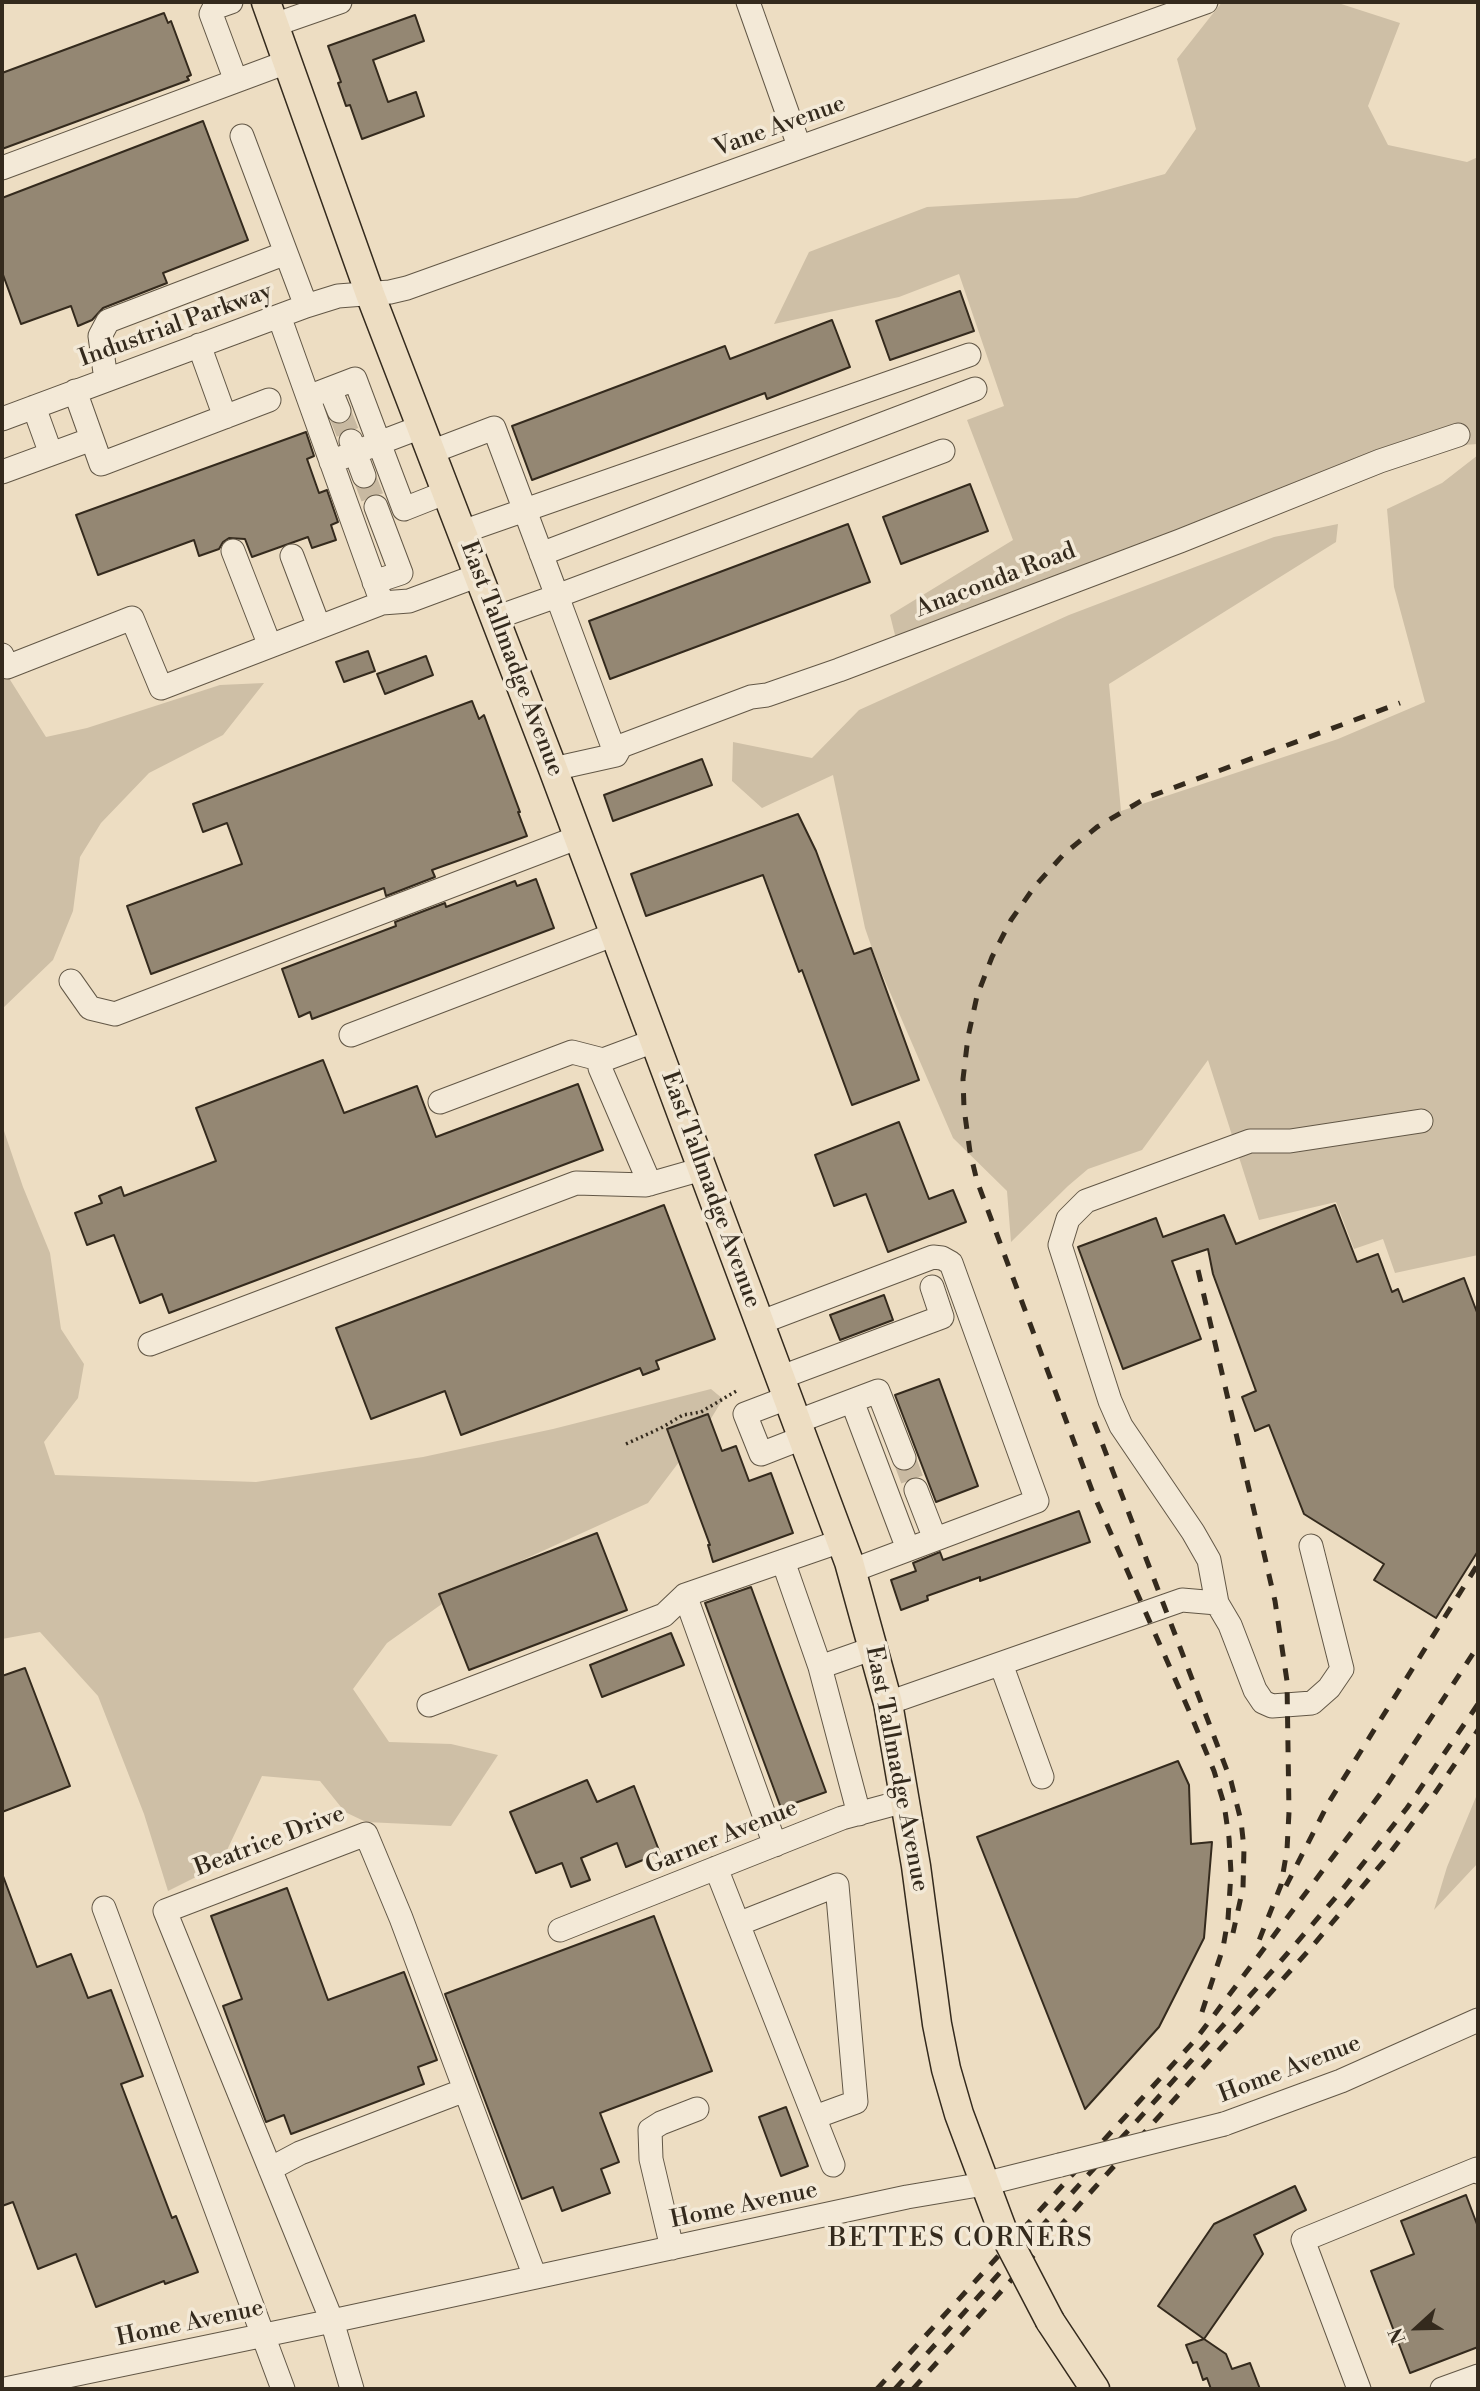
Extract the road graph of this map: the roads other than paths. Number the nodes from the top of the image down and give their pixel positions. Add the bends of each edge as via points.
1 (230, 2) edge
2 (340, 2) edge
3 (748, 2) edge
4 (1206, 2) edge
5 (270, 14) edge
6 (287, 62) junction
7 (236, 81) junction
8 (242, 136) dead end
9 (799, 146) junction
10 (2, 168) edge
11 (286, 253) junction
12 (370, 294) junction
13 (306, 306) junction
14 (279, 316) junction
15 (199, 345) junction
16 (969, 355) dead end
17 (106, 380) junction
18 (330, 388) junction
19 (975, 389) dead end
20 (75, 391) junction
21 (308, 397) junction
22 (269, 400) dead end
23 (34, 407) junction
24 (339, 411) tunnel mouth
25 (225, 417) junction
26 (2, 419) edge
27 (1458, 435) dead end
28 (92, 439) junction
29 (426, 439) junction
30 (379, 443) junction
31 (353, 447) junction
32 (943, 451) dead end
33 (51, 454) junction
34 (331, 463) junction
35 (2, 472) edge
36 (364, 476) tunnel mouth
37 (447, 492) junction
38 (404, 509) junction
39 (524, 509) junction
40 (378, 513) junction
41 (355, 528) junction
42 (462, 531) junction
43 (233, 551) dead end
44 (541, 554) junction
45 (292, 556) dead end
46 (479, 575) junction
47 (378, 593) junction
48 (557, 596) junction
49 (495, 618) junction
50 (319, 627) junction
51 (270, 646) junction
52 (2, 654) edge
53 (615, 755) junction
54 (553, 769) junction
55 (579, 837) junction
56 (615, 934) junction
57 (71, 981) dead end
58 (351, 1035) dead end
59 (654, 1041) junction
60 (603, 1060) junction
61 (439, 1102) dead end
62 (1421, 1121) dead end
63 (702, 1169) junction
64 (650, 1184) junction
65 (932, 1287) dead end
66 (759, 1323) junction
67 (150, 1344) dead end
68 (852, 1401) junction
69 (791, 1409) junction
70 (904, 1458) tunnel mouth
71 (916, 1490) tunnel mouth
72 (935, 1539) junction
73 (841, 1541) junction
74 (1311, 1546) dead end
75 (908, 1549) junction
76 (783, 1561) junction
77 (851, 1571) junction
78 (685, 1595) junction
79 (1217, 1603) junction
80 (874, 1648) junction
81 (1001, 1664) junction
82 (820, 1667) junction
83 (887, 1703) junction
84 (429, 1704) dead end
85 (1042, 1777) dead end
86 (905, 1801) junction
87 (859, 1814) junction
88 (775, 1844) junction
89 (716, 1868) junction
90 (104, 1908) dead end
91 (738, 1924) junction
92 (559, 1930) dead end
93 (1478, 2020) edge
94 (465, 2090) junction
95 (696, 2109) dead end
96 (814, 2117) junction
97 (833, 2165) dead end
98 (270, 2169) junction
99 (1478, 2172) edge
100 (984, 2184) junction
101 (672, 2248) junction
102 (535, 2277) junction
103 (332, 2321) junction
104 (265, 2335) junction
105 (1478, 2376) edge
106 (54, 2384) edge
107 (5, 2389) edge
108 (283, 2389) edge
109 (352, 2389) edge
110 (1095, 2389) edge
111 (1359, 2389) edge
112 (1442, 2389) edge

1 - 7 street via 211,14
2 - 5 street
3 - 9 street
4 - 9 street, Vane Avenue
5 - 6 main road, East Tallmadge Avenue
6 - 7 street
6 - 12 main road, East Tallmadge Avenue
7 - 10 street
8 - 11 street
9 - 12 street, Vane Avenue via 407,288
11 - 13 street
11 - 17 street via 108,321 100,336
12 - 13 street, Industrial Parkway via 338,296
12 - 29 main road, East Tallmadge Avenue
13 - 14 street, Industrial Parkway
14 - 15 street, Industrial Parkway
14 - 21 street
15 - 17 street, Industrial Parkway
15 - 25 street
16 - 39 street
17 - 20 street, Industrial Parkway
18 - 21 street
18 - 24 street
18 - 30 street via 355,379
19 - 44 street
20 - 23 street, Industrial Parkway
20 - 28 street
21 - 34 street
22 - 25 street
23 - 26 street, Industrial Parkway
23 - 33 street
25 - 28 street via 100,464
27 - 53 street, Anaconda Road via 839,670 634,741 621,746
28 - 33 street
29 - 30 street
29 - 37 main road, East Tallmadge Avenue
29 - 39 street via 494,428
30 - 31 street
30 - 38 street
31 - 34 street
31 - 36 street
32 - 48 street
33 - 35 street
34 - 41 street
37 - 38 street
37 - 42 main road, East Tallmadge Avenue
38 - 40 street
39 - 42 street
39 - 44 street
40 - 41 street
40 - 47 street via 401,573
41 - 47 street
42 - 46 main road, East Tallmadge Avenue
43 - 51 street
44 - 48 street
45 - 50 street
46 - 47 street via 409,601
46 - 49 main road, East Tallmadge Avenue
47 - 50 street
48 - 49 street
48 - 53 street
49 - 54 main road, East Tallmadge Avenue
50 - 51 street
51 - 52 street via 161,688 132,618 7,667
53 - 54 street, Anaconda Road
54 - 55 main road, East Tallmadge Avenue
55 - 56 main road, East Tallmadge Avenue
55 - 57 street via 115,1014 90,1008
56 - 58 street
56 - 59 main road, East Tallmadge Avenue
59 - 60 street
59 - 63 main road, East Tallmadge Avenue
60 - 61 street via 572,1052
60 - 64 street via 600,1068
62 - 79 street via 1290,1141 1250,1141 1086,1201 1068,1219 1060,1245 1110,1401 1121,1426 1209,1560
63 - 64 street
63 - 66 main road, East Tallmadge Avenue
64 - 67 street via 576,1182
65 - 69 street via 942,1318
66 - 69 main road, East Tallmadge Avenue
66 - 72 street via 933,1257 951,1263 1037,1501
68 - 69 street
68 - 70 street via 878,1391
68 - 75 street
69 - 73 main road, East Tallmadge Avenue
71 - 72 street
72 - 75 street
73 - 76 street
73 - 77 main road, East Tallmadge Avenue
74 - 79 street via 1342,1669 1312,1703 1272,1706 1263,1702
75 - 77 street
76 - 78 street
76 - 82 street
77 - 80 main road, East Tallmadge Avenue
78 - 84 street via 663,1615
78 - 88 street
79 - 81 street via 1182,1600
80 - 82 street
80 - 83 main road, East Tallmadge Avenue
81 - 83 street
81 - 85 street
82 - 87 street
83 - 86 main road, East Tallmadge Avenue
86 - 87 street, Garner Avenue
86 - 100 main road, East Tallmadge Avenue via 937,2024 959,2114
87 - 88 street, Garner Avenue
88 - 89 street, Garner Avenue
89 - 91 street
89 - 92 street, Garner Avenue
90 - 104 street
91 - 96 street
91 - 96 street via 837,1885 856,2102
93 - 100 street, Home Avenue, bridge via 1341,2081 1224,2124
94 - 98 street via 300,2152
94 - 98 street, Beatrice Drive via 366,1834 165,1911
94 - 102 street, Beatrice Drive
95 - 101 street via 650,2130 651,2159
96 - 97 street
98 - 103 street, Beatrice Drive
99 - 111 street via 1303,2240
100 - 101 street, Home Avenue
100 - 110 main road, East Tallmadge Avenue, bridge via 1050,2321
101 - 102 street, Home Avenue
102 - 103 street, Home Avenue
103 - 104 street, Home Avenue
103 - 109 street, Beatrice Drive
104 - 106 street, Home Avenue
104 - 108 street
105 - 112 street
106 - 107 street, Home Avenue

